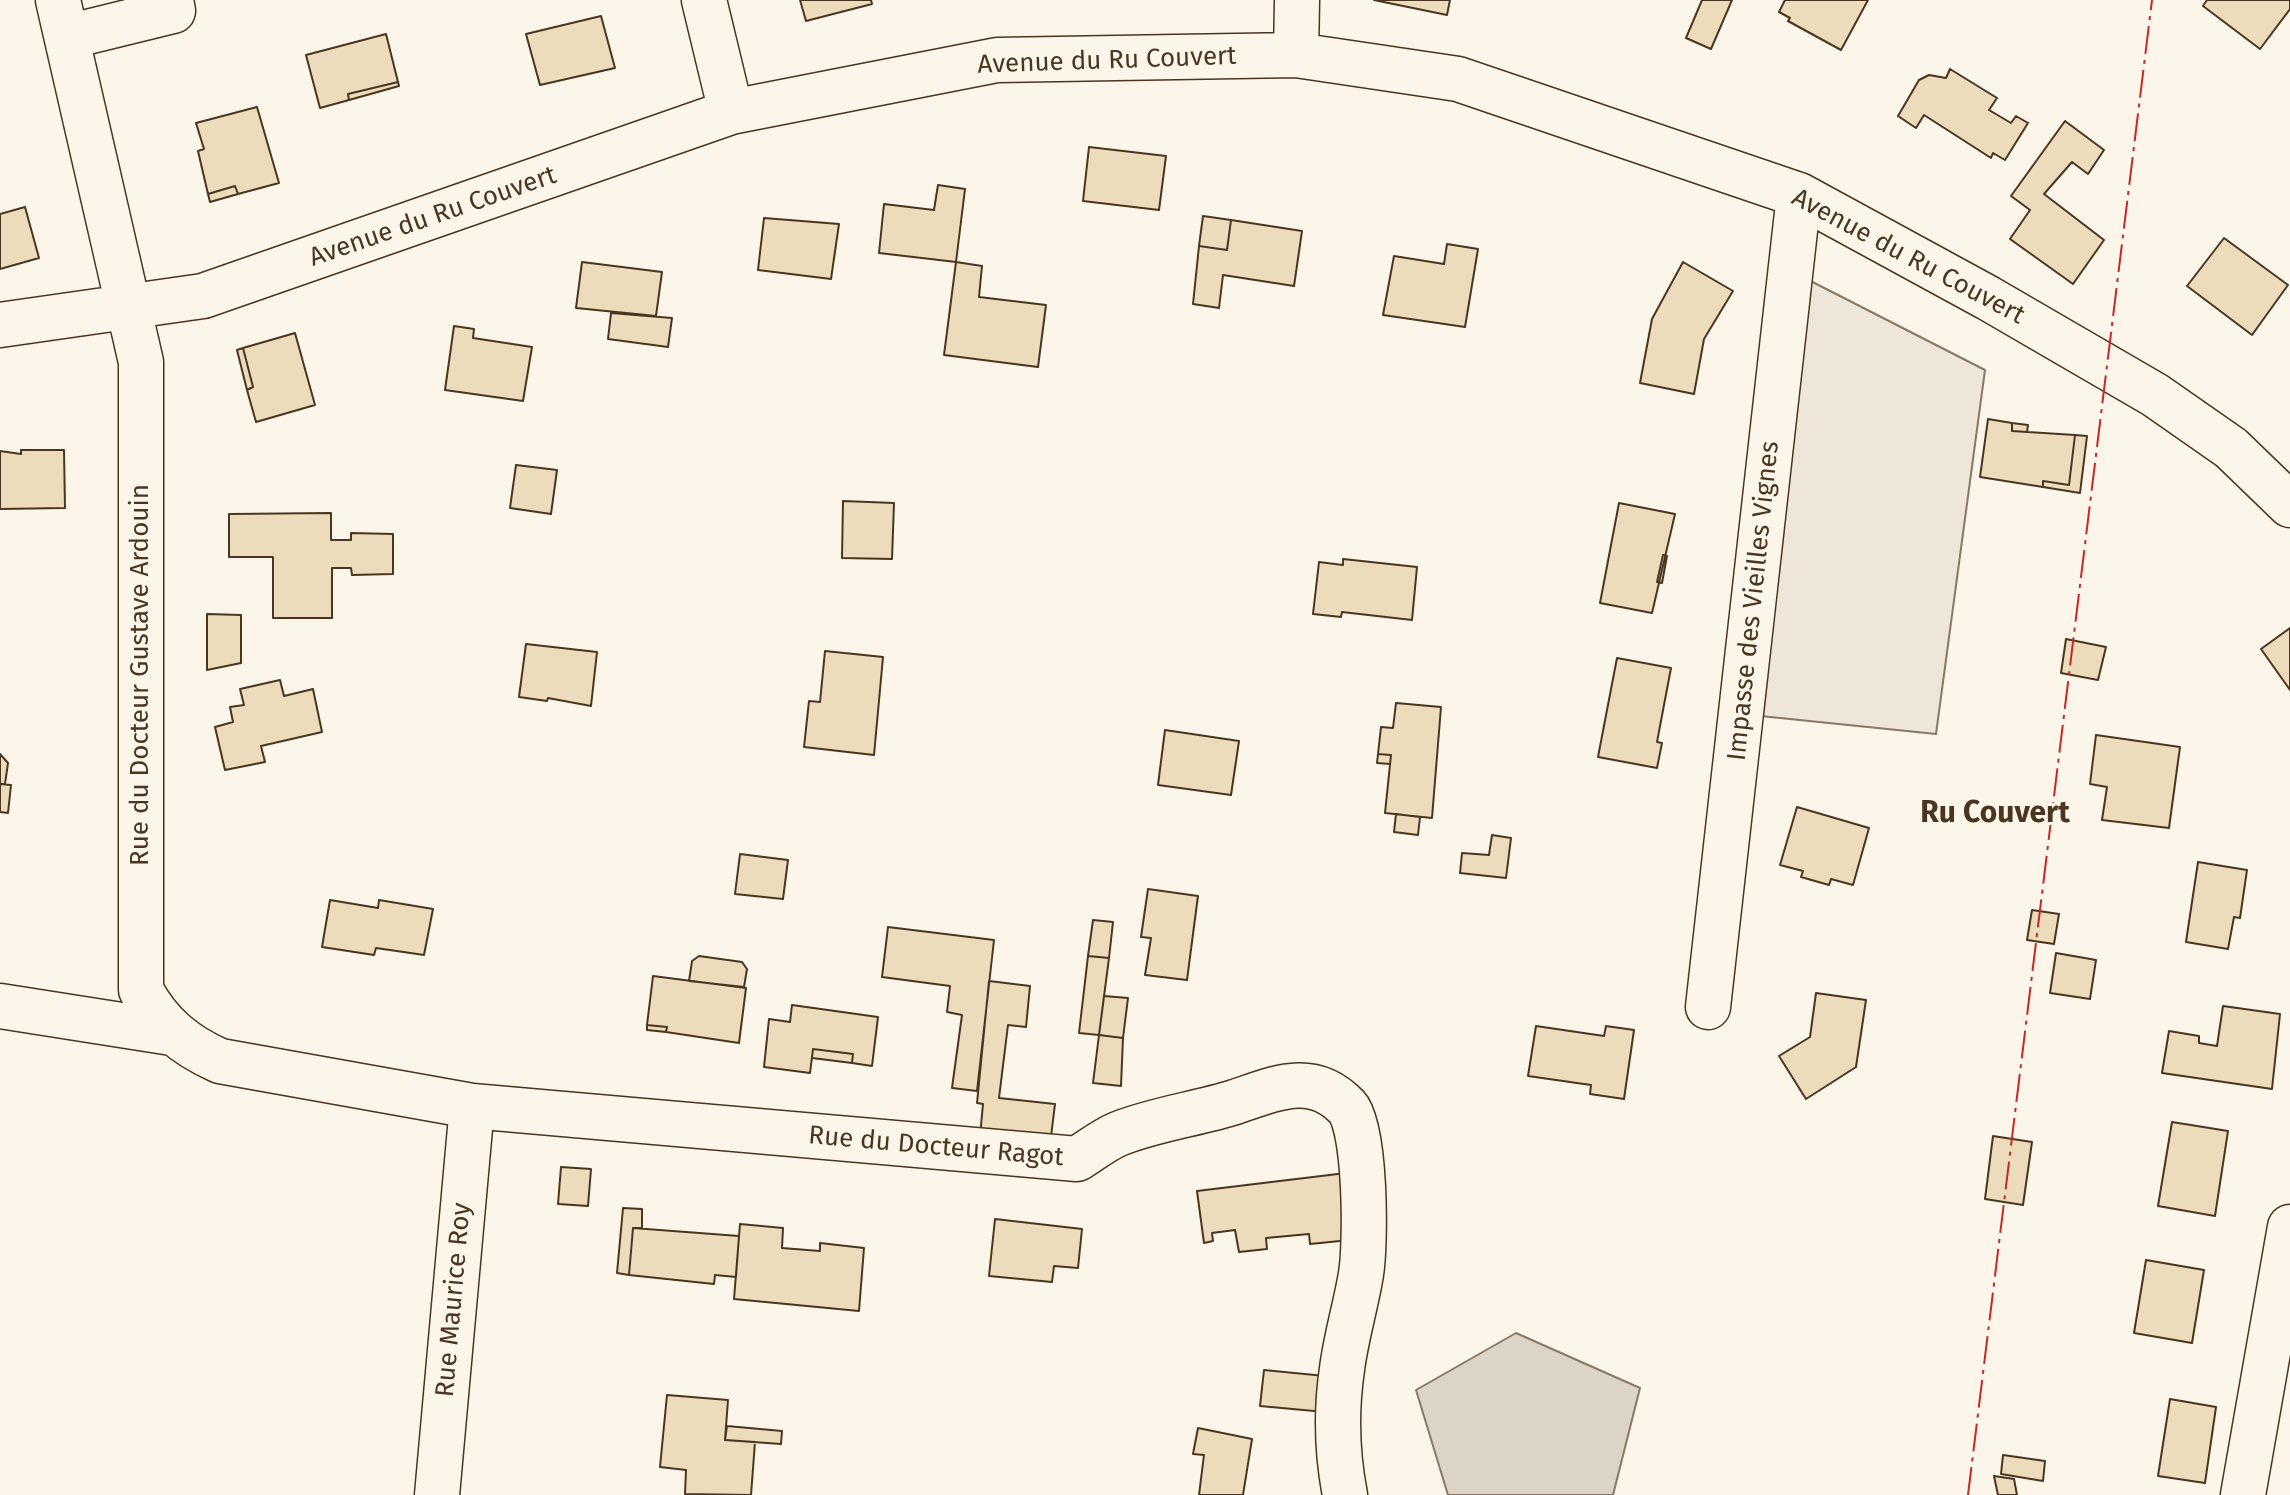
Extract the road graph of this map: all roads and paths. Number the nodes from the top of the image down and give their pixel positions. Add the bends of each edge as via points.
1 (171, 0) edge
2 (704, 0) edge
3 (1297, 0) edge
4 (62, 19) edge
5 (1296, 55) junction
6 (731, 112) junction
7 (1799, 195) junction
8 (130, 307) junction
9 (0, 325) edge
10 (2290, 505) edge
11 (0, 1006) edge
12 (1708, 1007) dead end
13 (172, 1033) junction
14 (472, 1106) junction
15 (2290, 1227) edge
16 (437, 1495) edge
17 (1345, 1495) edge
18 (2243, 1495) edge

1 - 4 street via 173,11
2 - 6 street
3 - 5 street
4 - 8 street
5 - 6 street, Avenue du Ru Couvert via 997,60
5 - 7 street, Avenue du Ru Couvert via 1458,79
6 - 8 street, Avenue du Ru Couvert via 203,296
7 - 10 street, Avenue du Ru Couvert via 2155,395 2231,448
7 - 12 street, Impasse des Vieilles Vignes
8 - 9 street, Avenue du Ru Couvert
8 - 13 street, Rue du Docteur Gustave Ardouin via 141,362 141,990
11 - 13 street
13 - 14 street, Rue du Docteur Ragot via 220,1061
14 - 16 street, Rue Maurice Roy
14 - 17 street, Rue du Docteur Ragot via 1077,1159 1117,1134 1278,1085 1319,1089 1355,1118 1363,1184 1362,1270 1338,1407
15 - 18 street

